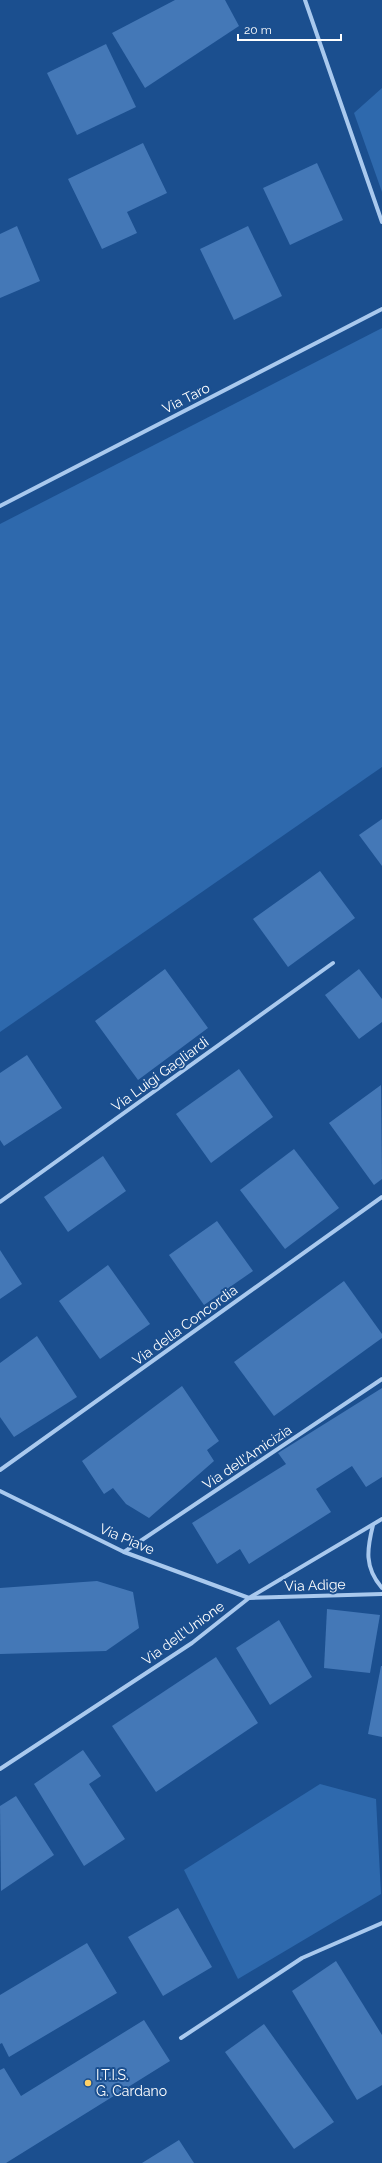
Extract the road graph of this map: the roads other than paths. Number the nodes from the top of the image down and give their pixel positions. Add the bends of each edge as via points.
1 (305, 0) edge
2 (382, 222) edge
3 (382, 309) edge
4 (0, 506) edge
5 (332, 963) dead end
6 (382, 1197) edge
7 (0, 1202) edge
8 (382, 1379) edge
9 (0, 1470) edge
10 (0, 1491) edge
11 (382, 1519) edge
12 (373, 1525) junction
13 (124, 1552) junction
14 (382, 1588) edge
15 (382, 1594) edge
16 (249, 1598) junction
17 (0, 1770) edge
18 (382, 1923) edge
19 (181, 2038) dead end

1 - 2 street
3 - 4 street, Via Taro
5 - 7 street, Via Luigi Gagliardi
6 - 9 street, Via della Concordia
8 - 13 street, Via dell'Amicizia
10 - 13 street, Via Piave
11 - 12 street, Via dell'Unione
12 - 14 street via 367,1551 374,1579
12 - 16 street, Via dell'Unione
13 - 16 street, Via Piave
15 - 16 street, Via Adige
16 - 17 street, Via dell'Unione via 192,1643
18 - 19 street via 302,1958

